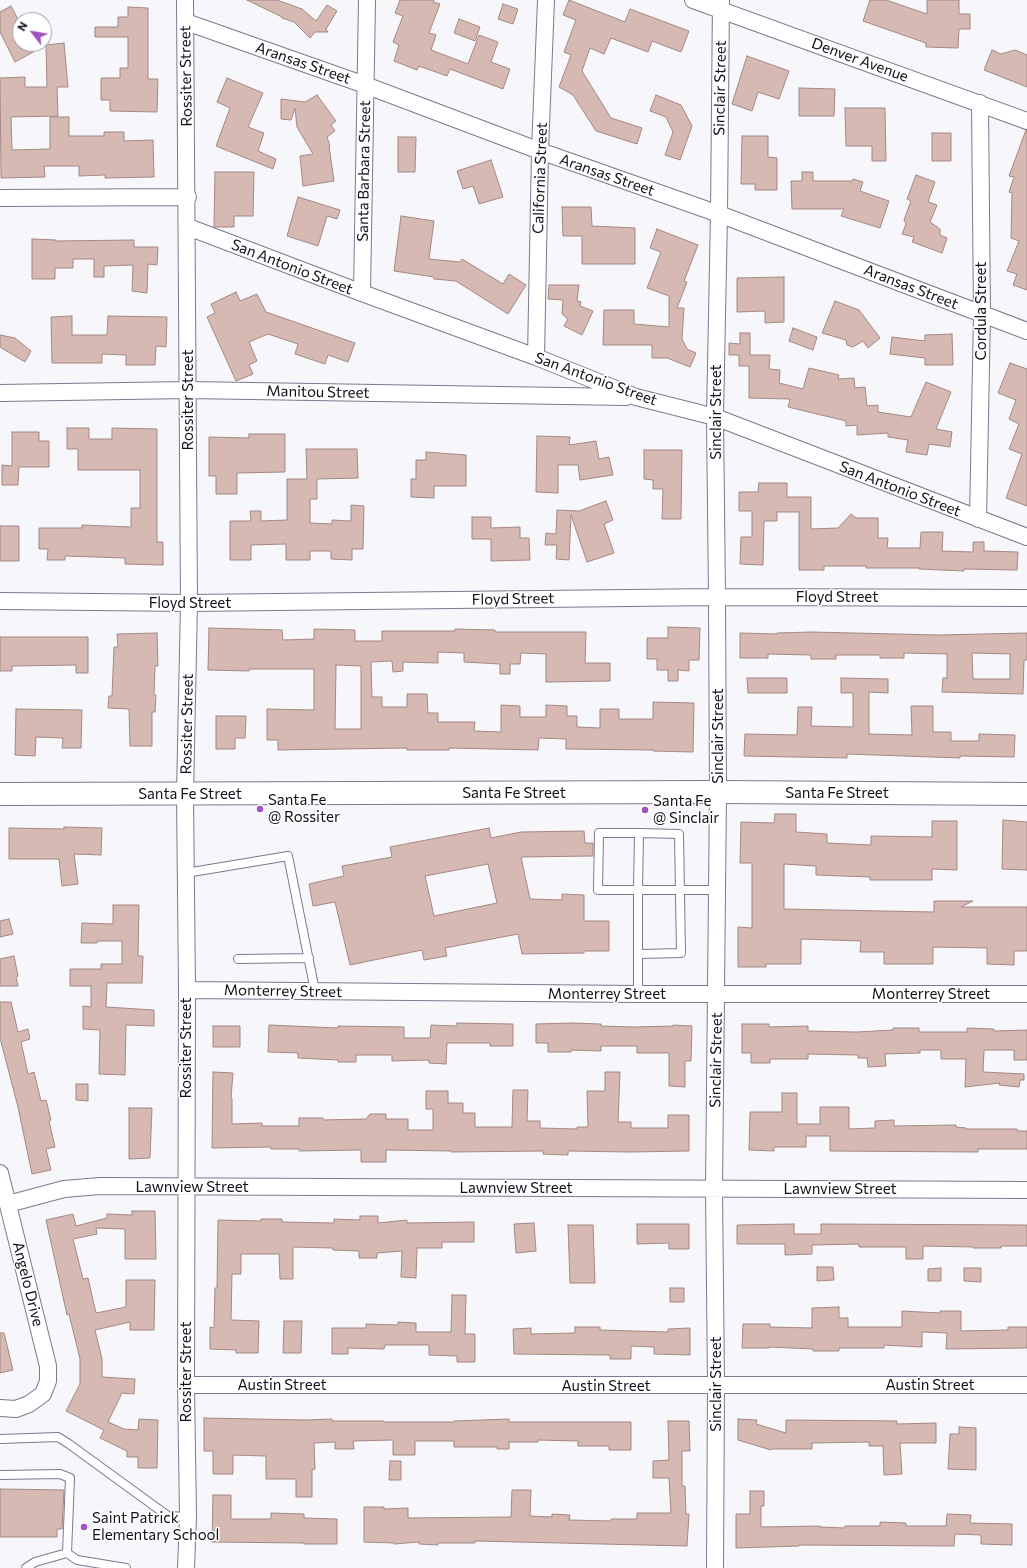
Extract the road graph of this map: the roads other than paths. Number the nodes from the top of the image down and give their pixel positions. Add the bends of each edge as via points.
1 (185, 0) edge
2 (366, 0) edge
3 (546, 0) edge
4 (693, 0) edge
5 (721, 5) edge
6 (186, 22) junction
7 (365, 85) junction
8 (980, 103) junction
9 (1027, 121) edge
10 (540, 151) junction
11 (188, 197) junction
12 (0, 198) edge
13 (719, 214) junction
14 (188, 227) junction
15 (362, 293) junction
16 (982, 315) junction
17 (1027, 331) edge
18 (536, 357) junction
19 (188, 390) junction
20 (0, 393) edge
21 (636, 397) junction
22 (715, 417) junction
23 (978, 519) junction
24 (1027, 537) edge
25 (717, 597) junction
26 (1027, 598) edge
27 (0, 601) edge
28 (189, 603) junction
29 (718, 792) junction
30 (0, 794) edge
31 (185, 794) junction
32 (1027, 794) edge
33 (639, 833) junction
34 (186, 873) junction
35 (680, 889) junction
36 (638, 890) junction
37 (718, 890) junction
38 (639, 954) junction
39 (238, 958) dead end
40 (309, 958) junction
41 (187, 990) junction
42 (316, 991) junction
43 (638, 994) junction
44 (717, 994) junction
45 (1027, 994) edge
46 (0, 1173) edge
47 (186, 1188) junction
48 (714, 1189) junction
49 (1027, 1190) edge
50 (8, 1204) junction
51 (186, 1385) junction
52 (1027, 1385) edge
53 (716, 1386) junction
54 (0, 1408) edge
55 (0, 1439) edge
56 (0, 1475) edge
57 (188, 1517) junction
58 (66, 1552) junction
59 (38, 1565) edge
60 (26, 1568) edge
61 (126, 1568) edge
62 (186, 1568) edge
63 (715, 1568) edge

1 - 6 street, Rossiter Street
2 - 7 street, Santa Barbara Street
3 - 10 street, California Street
4 - 5 street, Denver Avenue
5 - 8 street, Denver Avenue
5 - 13 street, Sinclair Street
6 - 7 street, Aransas Street
6 - 11 street, Rossiter Street
7 - 10 street, Aransas Street
7 - 15 street, Santa Barbara Street
8 - 9 street, Denver Avenue
8 - 16 street, Cordula Street
10 - 13 street, Aransas Street
10 - 18 street, California Street
11 - 12 street
11 - 14 street, Rossiter Street
13 - 16 street, Aransas Street
13 - 22 street, Sinclair Street
14 - 15 street, San Antonio Street
14 - 19 street, Rossiter Street
15 - 18 street, San Antonio Street
16 - 17 street, Aransas Street
16 - 23 street, Cordula Street
18 - 21 street, San Antonio Street
19 - 20 street, Manitou Street
19 - 21 street, Manitou Street
19 - 28 street, Rossiter Street
21 - 22 street, San Antonio Street
22 - 23 street, San Antonio Street
22 - 25 street, Sinclair Street
23 - 24 street, San Antonio Street
25 - 26 street, Floyd Street
25 - 28 street, Floyd Street
25 - 29 street, Sinclair Street
27 - 28 street, Floyd Street
28 - 31 street, Rossiter Street
29 - 31 main road, Santa Fe Street
29 - 32 main road, Santa Fe Street
29 - 37 street, Sinclair Street
30 - 31 main road, Santa Fe Street
31 - 34 street, Rossiter Street
33 - 35 lane via 679,834
33 - 36 lane
33 - 36 lane via 599,833 598,890
34 - 40 lane via 288,856
34 - 41 street, Rossiter Street
35 - 36 lane
35 - 37 lane
35 - 38 lane via 681,953
36 - 38 lane
37 - 44 street, Sinclair Street
38 - 43 lane
39 - 40 lane
40 - 42 lane
41 - 42 street, Monterrey Street
41 - 47 street, Rossiter Street
42 - 43 street, Monterrey Street
43 - 44 street, Monterrey Street
44 - 45 street, Monterrey Street
44 - 48 street, Sinclair Street
46 - 50 street, Angelo Drive
47 - 48 street, Lawnview Street
47 - 50 street, Lawnview Street via 100,1186 64,1189
47 - 51 street, Rossiter Street
48 - 49 street, Lawnview Street
48 - 53 street, Sinclair Street
50 - 54 street, Angelo Drive via 48,1366 48,1381 42,1394 29,1404 16,1409
51 - 53 street, Austin Street
51 - 57 street, Rossiter Street
52 - 53 street, Austin Street
53 - 63 street, Sinclair Street
55 - 57 lane via 58,1437 168,1516
56 - 58 lane via 60,1474 70,1478
57 - 62 street, Rossiter Street
58 - 59 lane
58 - 61 lane via 77,1560
59 - 60 lane

